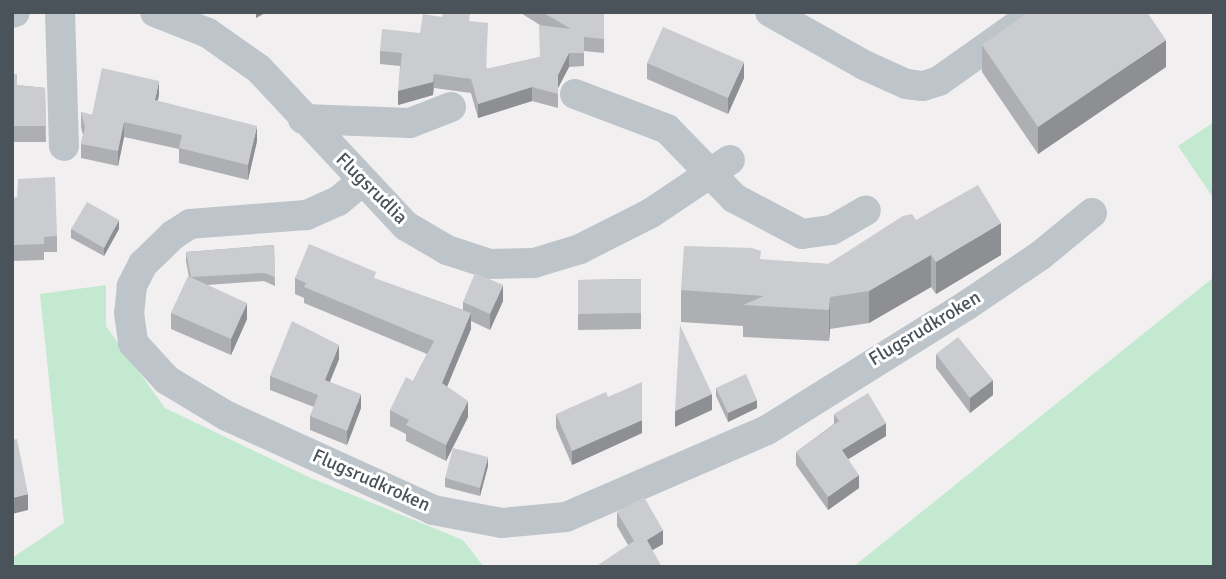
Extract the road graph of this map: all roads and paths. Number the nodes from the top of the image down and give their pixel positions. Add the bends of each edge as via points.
1 (60, 12) edge
2 (155, 12) edge
3 (770, 12) edge
4 (1036, 12) edge
5 (575, 94) dead end
6 (451, 107) dead end
7 (303, 118) junction
8 (64, 146) dead end
9 (721, 167) junction
10 (361, 182) junction
11 (866, 210) dead end
12 (1092, 213) dead end

1 - 8 street
2 - 7 street, Flugsrudlia via 208,33 259,69
3 - 4 street via 864,65 905,84 923,86 939,81
5 - 9 street via 667,129
6 - 7 street via 410,123
7 - 10 street, Flugsrudlia
9 - 10 street, Flugsrudlia via 651,213 580,249 520,264 490,264 447,250 406,226
9 - 11 street via 734,198 802,234 832,230
10 - 12 street, Flugsrudkroken via 338,201 306,215 190,225 173,235 143,264 132,286 133,343 167,380 227,416 420,505 502,523 566,517 767,430 988,291

